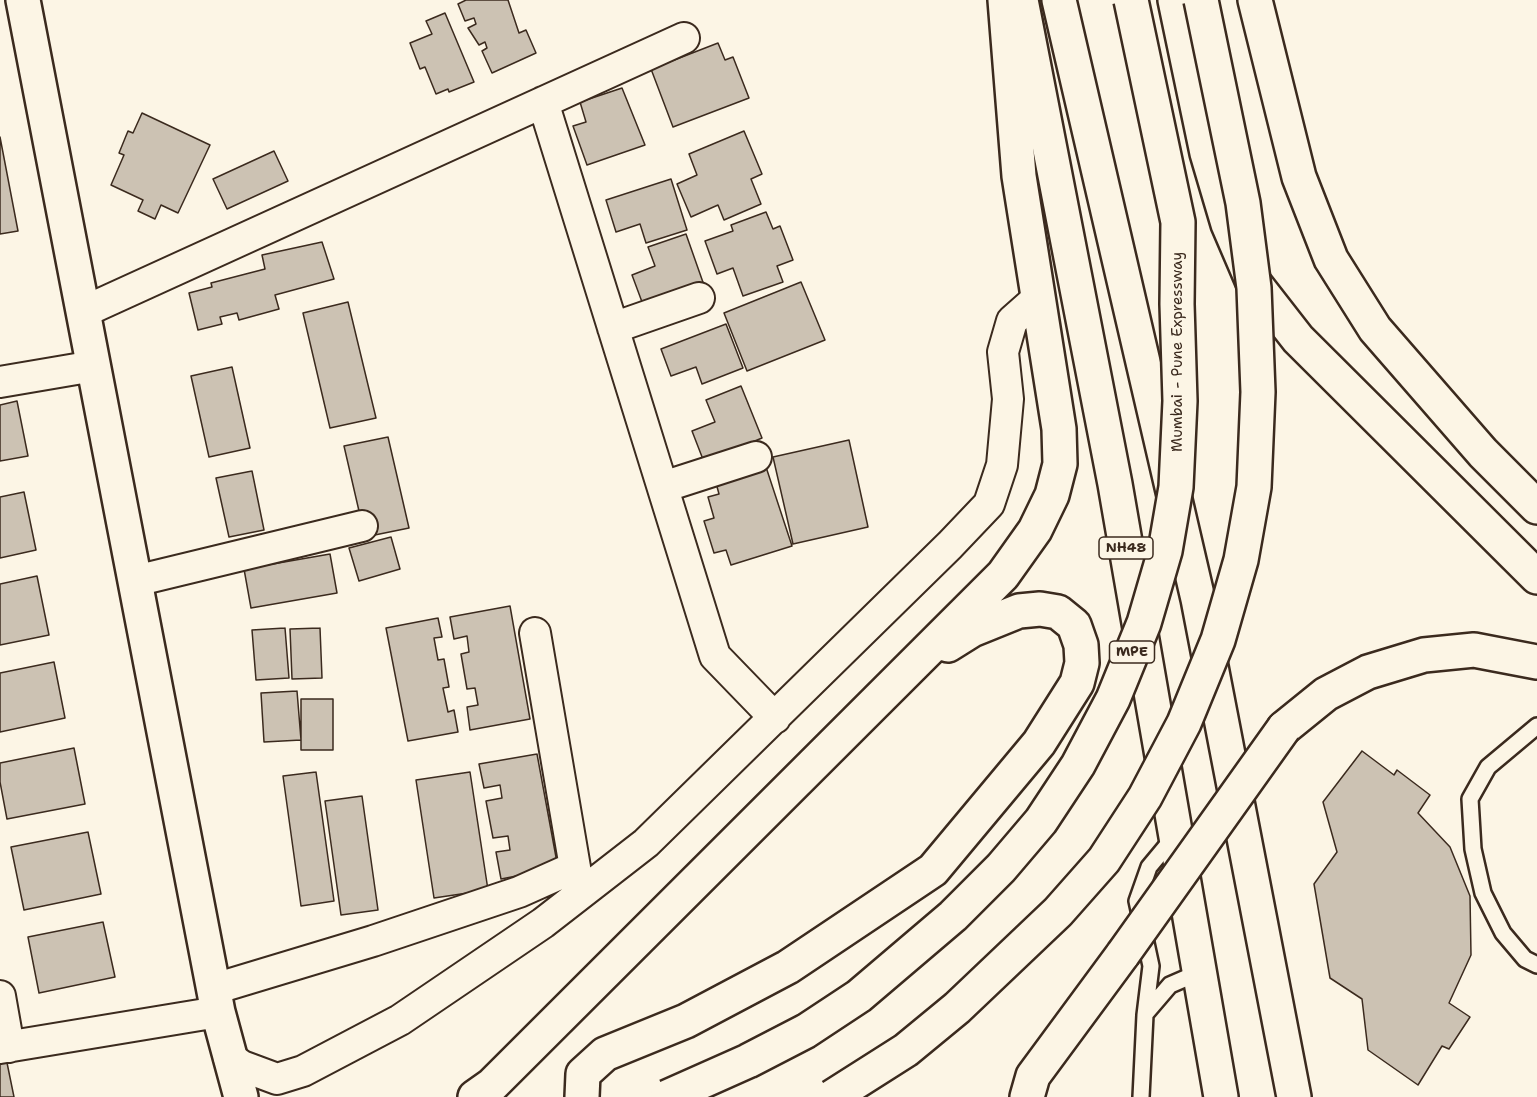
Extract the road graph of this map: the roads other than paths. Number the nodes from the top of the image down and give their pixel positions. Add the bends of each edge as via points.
1 (23, 0) edge
2 (1005, 0) edge
3 (1022, 0) edge
4 (1059, 0) edge
5 (1131, 0) edge
6 (1175, 0) edge
7 (1201, 0) edge
8 (1255, 0) edge
9 (684, 38) dead end
10 (543, 102) junction
11 (699, 298) dead end
12 (1038, 298) junction
13 (83, 312) junction
14 (613, 328) junction
15 (94, 366) junction
16 (0, 382) edge
17 (756, 457) dead end
18 (663, 487) junction
19 (1537, 507) edge
20 (362, 526) dead end
21 (1537, 577) edge
22 (135, 581) junction
23 (535, 633) dead end
24 (1537, 662) edge
25 (913, 666) junction
26 (775, 718) junction
27 (1537, 726) edge
28 (1176, 835) junction
29 (578, 880) junction
30 (1537, 965) edge
31 (1200, 972) junction
32 (0, 996) edge
33 (216, 1000) junction
34 (1144, 1015) junction
35 (4, 1047) edge
36 (229, 1057) junction
37 (1023, 1090) edge
38 (241, 1097) edge
39 (475, 1097) edge
40 (582, 1097) edge
41 (667, 1097) edge
42 (832, 1097) edge
43 (1141, 1097) edge
44 (1221, 1097) edge
45 (1294, 1097) edge

1 - 13 main road
2 - 12 main road via 1019,176
3 - 28 main road, NH48 via 1115,484
4 - 45 main road via 1198,599
5 - 41 main road, Mumbai - Pune Expressway / MPE, bridge via 1178,222 1180,401 1176,487 1165,551 1144,623 1113,699 1078,765 1041,821 953,916 859,996 806,1031
6 - 21 main road via 1207,153 1228,224 1252,280 1298,339
7 - 42 main road, bridge via 1243,204 1254,288 1258,393 1254,487 1241,560 1218,640 1184,723 1145,796 1104,860 1058,912 965,1001 906,1050
8 - 19 main road via 1299,177 1331,259 1375,330 1483,453
9 - 10 street
10 - 13 street
10 - 14 street
11 - 14 street
12 - 25 main road via 1059,429 1060,464 1052,495 1035,530 1003,575
12 - 26 street via 1012,321 1003,352 1008,399 1002,465 989,504
13 - 15 main road
14 - 18 street
15 - 16 street
15 - 22 main road
17 - 18 street
18 - 26 street via 715,656
20 - 22 street
22 - 33 main road
23 - 29 street
24 - 37 main road, bridge via 1474,650 1424,655 1368,672 1326,693 1284,728
25 - 39 main road via 492,1086
25 - 40 main road via 972,630 1019,611 1040,609 1058,612 1074,625 1083,663 1077,683 1039,743 933,870 788,967 686,1022 605,1054 583,1074
26 - 29 street via 646,843
27 - 30 lane via 1488,768 1470,800 1473,849 1483,893 1503,933 1525,959
28 - 31 main road, NH48
28 - 34 lane via 1149,867 1137,901 1150,966
29 - 33 street via 519,892
29 - 36 street via 543,923 400,1020 303,1071 277,1079
31 - 34 lane via 1170,985
31 - 44 main road, NH48
32 - 35 street
33 - 35 street
33 - 36 main road
34 - 43 lane
36 - 38 main road

